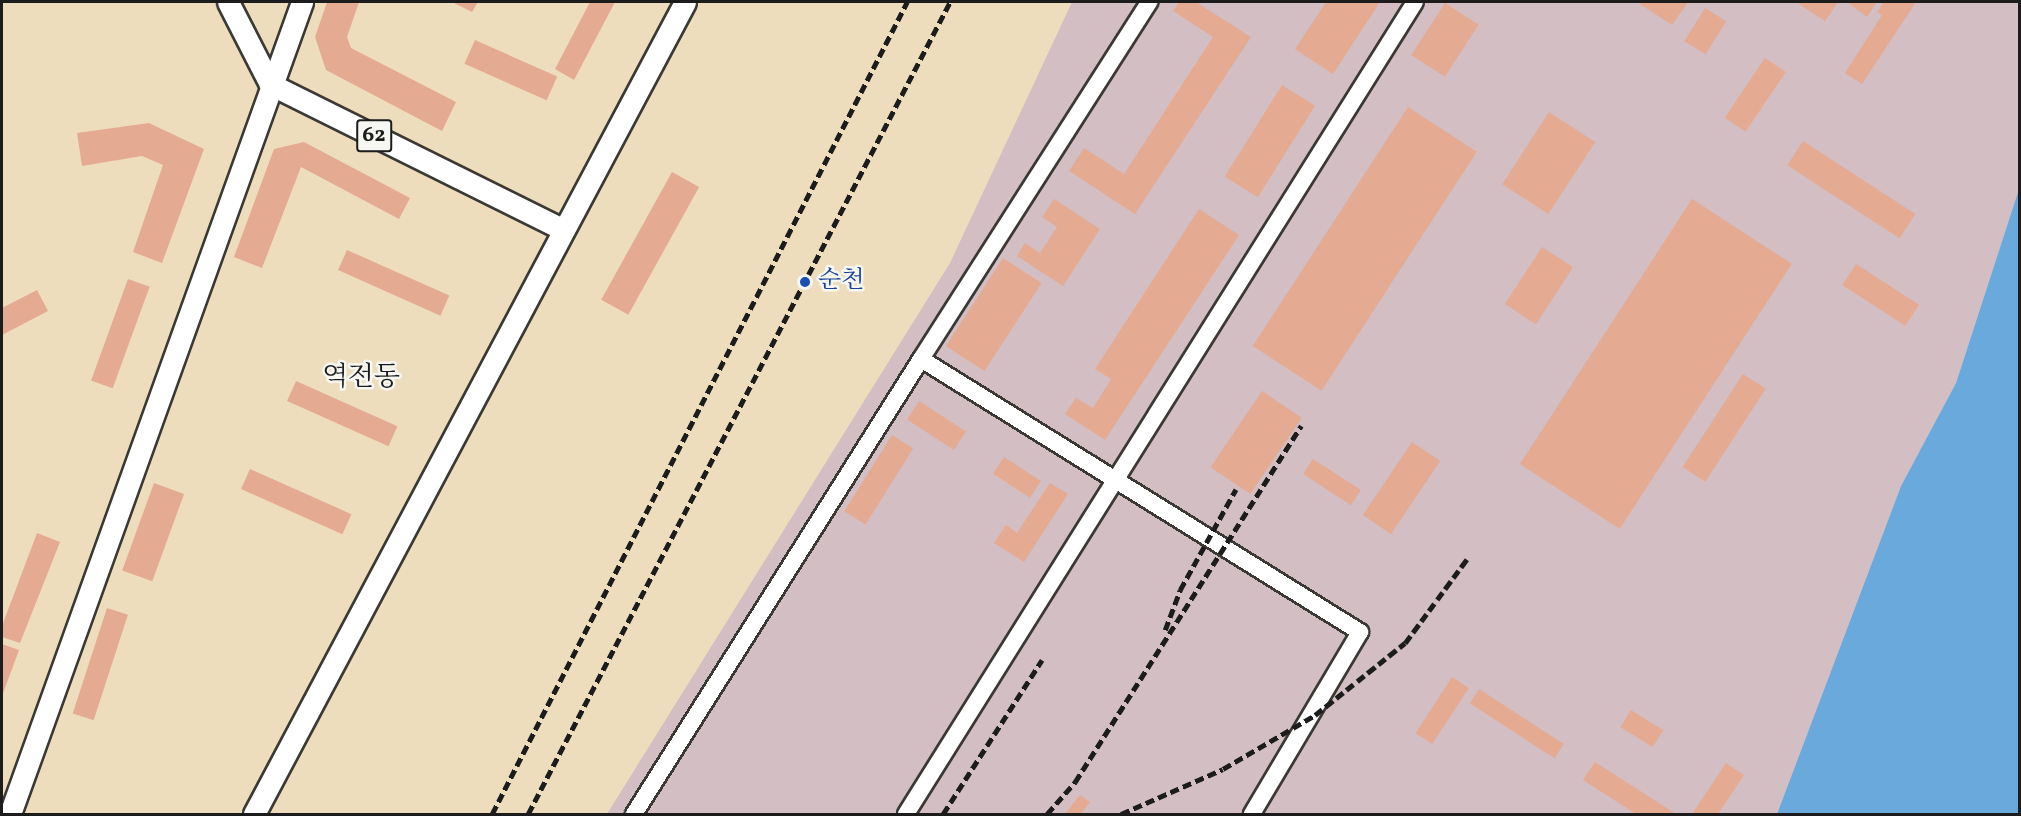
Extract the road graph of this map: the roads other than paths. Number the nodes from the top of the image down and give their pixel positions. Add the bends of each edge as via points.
1 (228, 2) edge
2 (302, 2) edge
3 (685, 2) edge
4 (1149, 2) edge
5 (1415, 2) edge
6 (270, 84) junction
7 (562, 229) junction
8 (921, 359) junction
9 (1113, 481) junction
10 (10, 814) edge
11 (254, 814) edge
12 (634, 814) edge
13 (906, 814) edge
14 (1252, 814) edge

1 - 6 main road
2 - 6 main road
3 - 7 main road
4 - 8 lane
5 - 9 lane
6 - 7 main road, 62
6 - 10 main road
7 - 11 main road
8 - 9 lane
8 - 12 lane
9 - 13 lane
9 - 14 lane via 1360,632 1315,715

